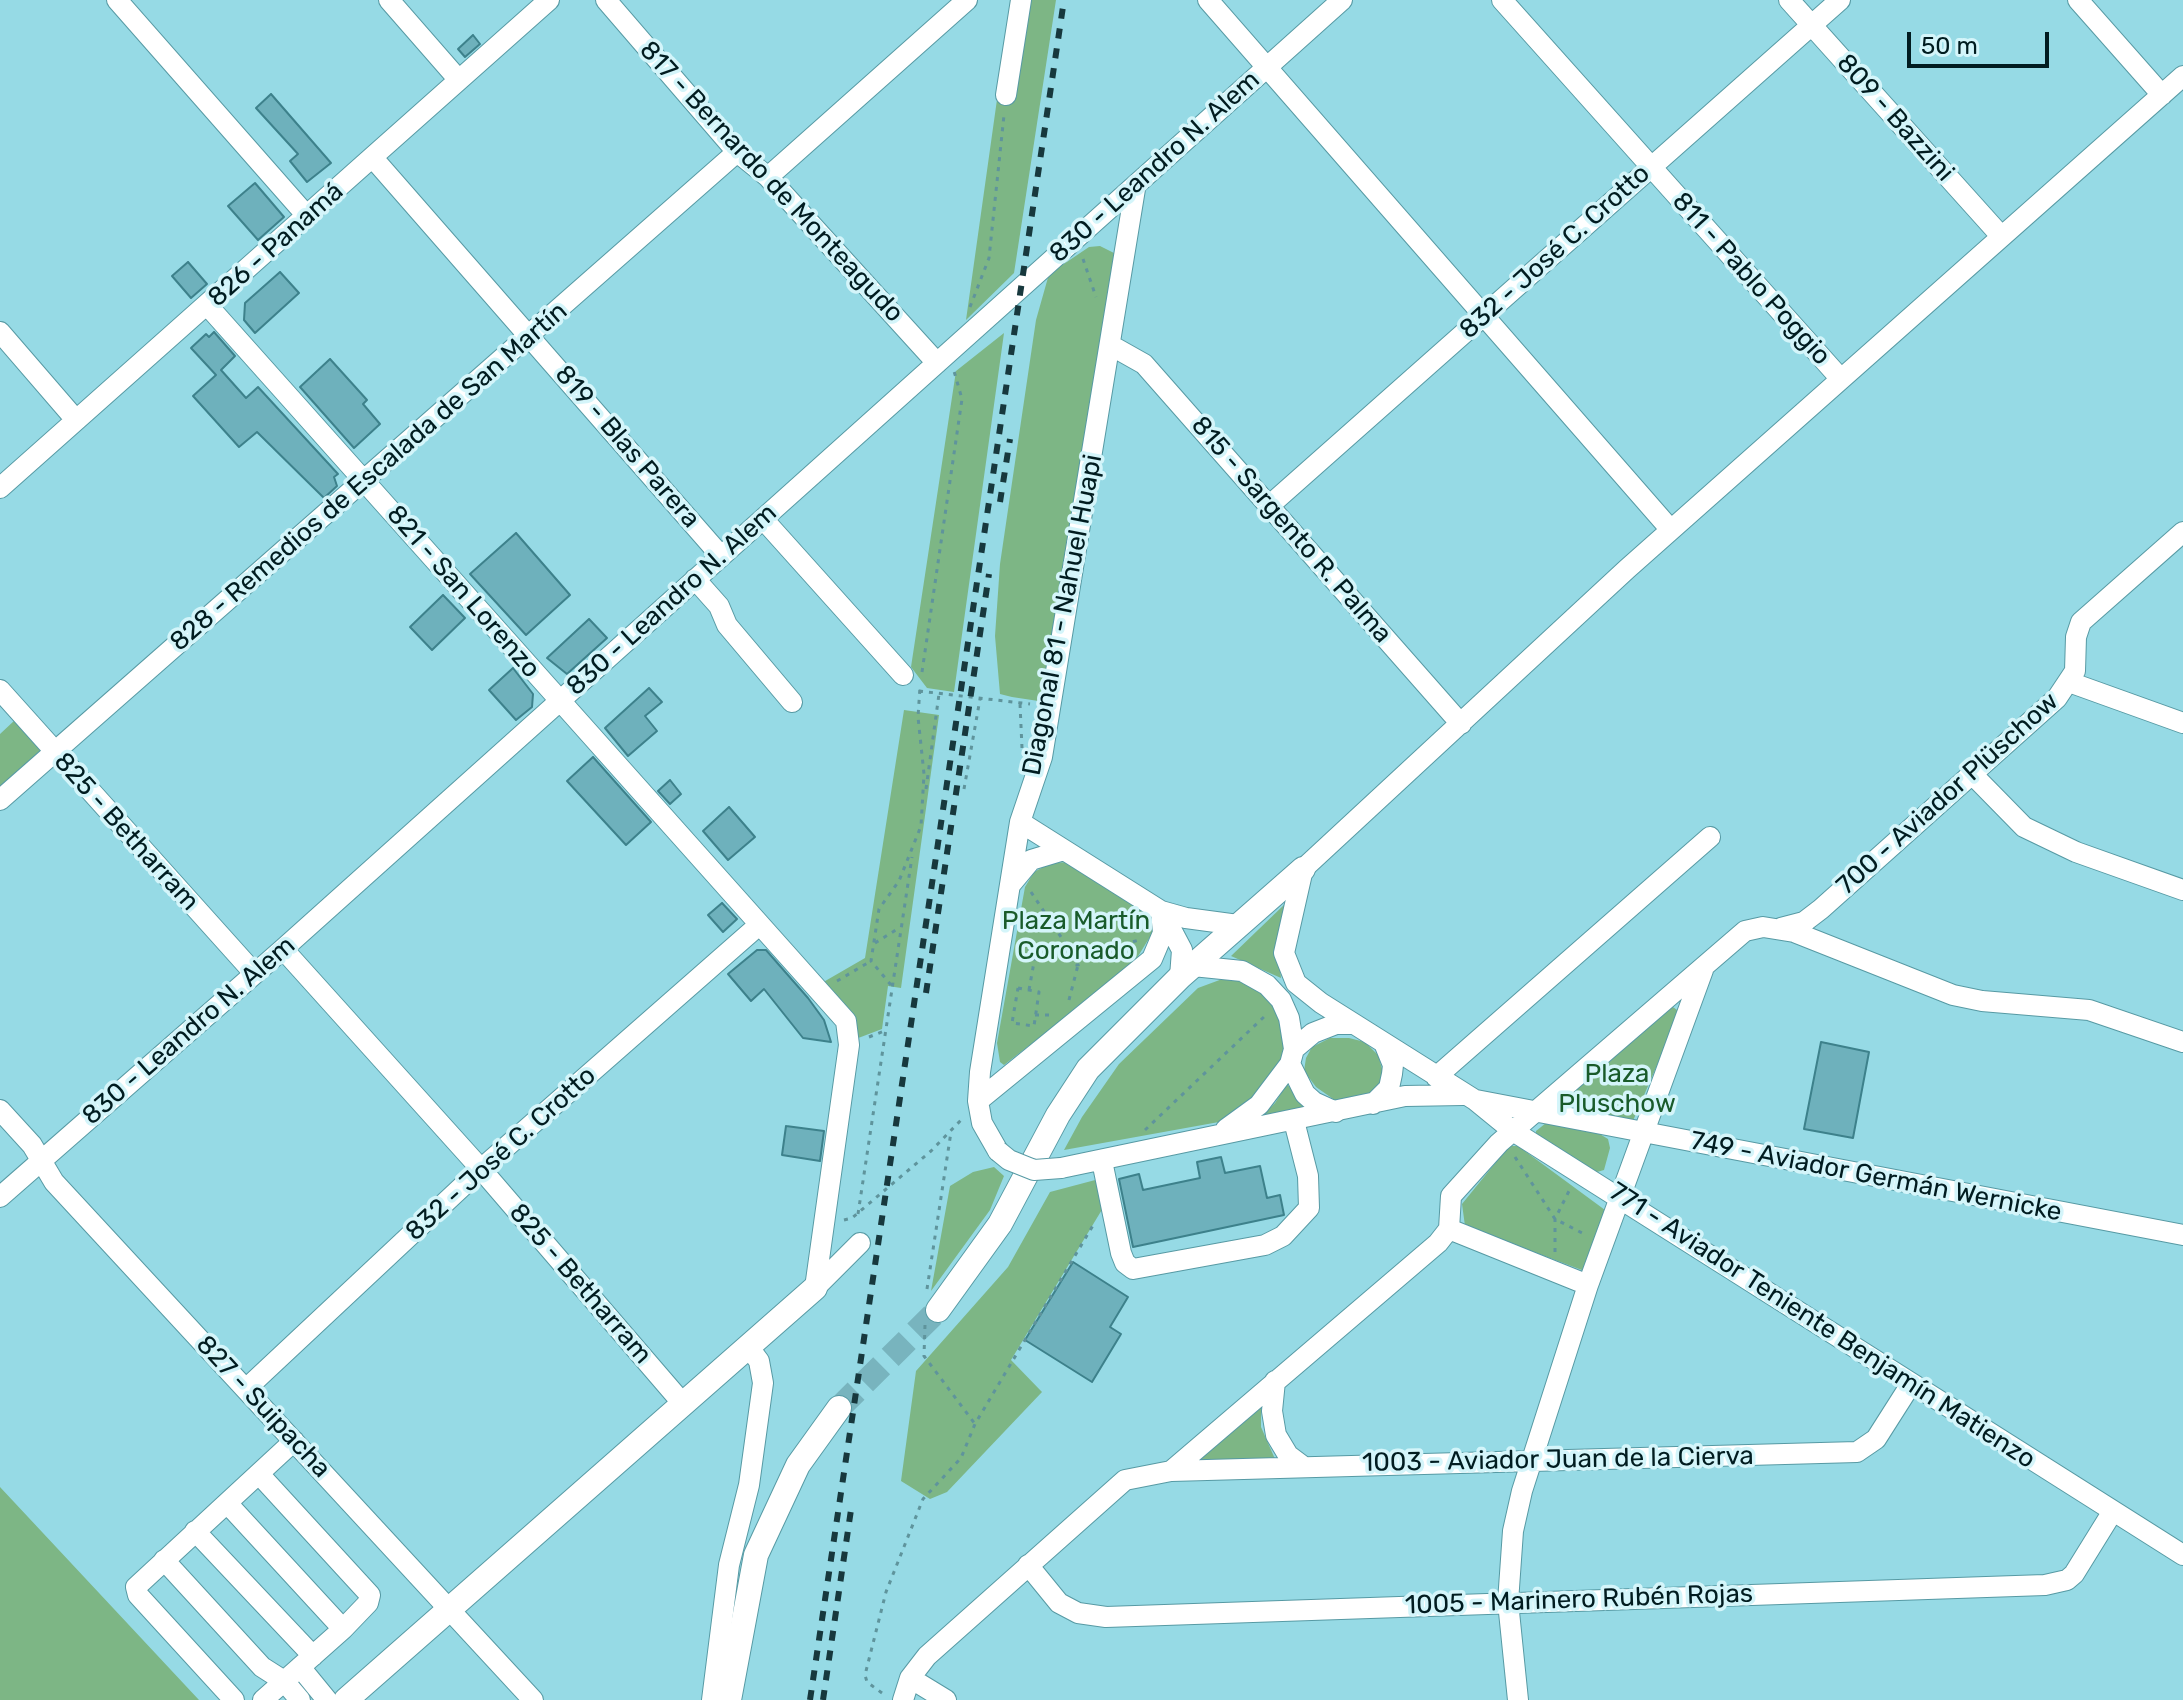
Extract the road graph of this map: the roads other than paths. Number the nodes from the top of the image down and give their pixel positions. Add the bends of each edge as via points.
1 (117, 0) edge
2 (389, 0) edge
3 (549, 0) edge
4 (606, 0) edge
5 (967, 0) edge
6 (1021, 0) edge
7 (1208, 0) edge
8 (1342, 0) edge
9 (1502, 0) edge
10 (1789, 0) edge
11 (1840, 0) edge
12 (2078, 0) edge
13 (1811, 25) junction
14 (1266, 67) junction
15 (2183, 76) edge
16 (458, 79) junction
17 (1006, 95) road end
18 (2162, 95) junction
19 (737, 152) junction
20 (373, 158) junction
21 (1650, 168) junction
22 (768, 177) junction
23 (1135, 189) junction
24 (307, 216) junction
25 (2001, 236) junction
26 (208, 306) junction
27 (1485, 315) junction
28 (0, 332) edge
29 (530, 336) junction
30 (1112, 346) junction
31 (942, 359) junction
32 (1840, 378) junction
33 (76, 420) junction
34 (365, 481) junction
35 (0, 488) edge
36 (1270, 505) junction
37 (763, 519) junction
38 (1671, 530) junction
39 (2183, 532) edge
40 (721, 556) junction
41 (695, 579) junction
42 (903, 675) road end
43 (2069, 682) junction
44 (0, 690) edge
45 (559, 702) junction
46 (792, 702) dead end
47 (2183, 723) edge
48 (1461, 724) junction
49 (54, 753) junction
50 (1972, 774) junction
51 (0, 800) edge
52 (1020, 822) junction
53 (1710, 837) dead end
54 (1064, 850) junction
55 (1303, 869) junction
56 (1014, 880) junction
57 (2183, 890) edge
58 (1161, 911) junction
59 (759, 925) junction
60 (1238, 925) junction
61 (1777, 929) junction
62 (283, 949) junction
63 (1704, 966) junction
64 (1187, 972) junction
65 (254, 973) junction
66 (1353, 1024) junction
67 (2183, 1042) edge
68 (1384, 1043) junction
69 (1292, 1057) junction
70 (1436, 1077) junction
71 (1469, 1097) junction
72 (978, 1101) junction
73 (1373, 1104) junction
74 (0, 1110) edge
75 (1336, 1112) junction
76 (1538, 1112) junction
77 (1294, 1121) junction
78 (1642, 1133) junction
79 (1506, 1137) junction
80 (1208, 1138) junction
81 (41, 1160) junction
82 (1111, 1160) junction
83 (481, 1169) junction
84 (1620, 1196) junction
85 (0, 1197) edge
86 (1449, 1229) junction
87 (2183, 1235) edge
88 (860, 1243) dead end
89 (1588, 1285) junction
90 (815, 1288) junction
91 (938, 1310) tunnel mouth
92 (750, 1349) junction
93 (1275, 1381) junction
94 (1911, 1384) junction
95 (247, 1388) junction
96 (684, 1405) junction
97 (839, 1408) tunnel mouth
98 (294, 1441) junction
99 (1530, 1461) junction
100 (1304, 1467) junction
101 (1171, 1471) junction
102 (259, 1474) junction
103 (227, 1503) junction
104 (2113, 1511) junction
105 (195, 1531) junction
106 (2183, 1555) edge
107 (164, 1560) junction
108 (1028, 1565) junction
109 (1508, 1602) junction
110 (448, 1609) junction
111 (343, 1629) junction
112 (306, 1661) junction
113 (910, 1678) junction
114 (284, 1681) junction
115 (234, 1700) edge
116 (263, 1700) edge
117 (300, 1700) edge
118 (327, 1700) edge
119 (346, 1700) edge
120 (533, 1700) edge
121 (712, 1700) edge
122 (729, 1700) edge
123 (903, 1700) edge
124 (946, 1700) edge
125 (1518, 1700) edge

1 - 24 street
2 - 16 street
3 - 16 street, 826 - Panamá
4 - 19 street, 817 - Bernardo de Monteagudo
5 - 22 street
6 - 17 street
7 - 14 street
8 - 14 street, 830 - Leandro N. Alem
9 - 21 street, 811 - Pablo Poggio
10 - 13 street, 809 - Bazzini
11 - 13 street, 832 - José C. Crotto
12 - 18 street
13 - 21 street, 832 - José C. Crotto
13 - 25 street, 809 - Bazzini
14 - 23 street, 830 - Leandro N. Alem
14 - 27 street
15 - 18 street
16 - 20 street, 826 - Panamá
18 - 25 street
19 - 22 street, 817 - Bernardo de Monteagudo
19 - 29 street, 828 - Remedios de Escalada de San Martín
20 - 24 street, 826 - Panamá
20 - 29 street, 819 - Blas Parera
21 - 27 street, 832 - José C. Crotto
21 - 32 street, 811 - Pablo Poggio
22 - 31 street, 817 - Bernardo de Monteagudo
23 - 30 street, Diagonal 81 - Nahuel Huapi
23 - 31 street, 830 - Leandro N. Alem
24 - 26 street, 826 - Panamá
25 - 32 street
26 - 33 street, 826 - Panamá
26 - 34 street, 821 - San Lorenzo
27 - 36 street, 832 - José C. Crotto
27 - 38 street
28 - 33 street
29 - 34 street, 828 - Remedios de Escalada de San Martín
29 - 40 street, 819 - Blas Parera
30 - 36 street, 815 - Sargento R. Palma via 1144,364
30 - 52 street, Diagonal 81 - Nahuel Huapi via 1042,757
31 - 37 street, 830 - Leandro N. Alem
32 - 38 street
33 - 35 street, 826 - Panamá
34 - 45 street, 821 - San Lorenzo
34 - 49 street, 828 - Remedios de Escalada de San Martín
36 - 48 street, 815 - Sargento R. Palma
37 - 40 street, 830 - Leandro N. Alem
37 - 42 street
38 - 48 street
39 - 43 street, 700 - Aviador Plüschow via 2081,622
40 - 41 street, 830 - Leandro N. Alem
41 - 45 street, 830 - Leandro N. Alem
41 - 46 street
43 - 47 street
43 - 50 street, 700 - Aviador Plüschow
44 - 49 street, 825 - Betharram
45 - 59 street, 821 - San Lorenzo
45 - 62 street, 830 - Leandro N. Alem
48 - 55 street
49 - 51 street, 828 - Remedios de Escalada de San Martín
49 - 65 street, 825 - Betharram
50 - 57 street via 2008,814 2046,839
50 - 61 street, 700 - Aviador Plüschow via 1811,917
52 - 54 street
52 - 56 street, Diagonal 81 - Nahuel Huapi
53 - 70 street
54 - 56 street via 1047,853
54 - 58 street
55 - 60 main road
55 - 66 street via 1284,942 1286,965 1296,983
56 - 72 street, Diagonal 81 - Nahuel Huapi via 999,944
58 - 60 street
58 - 64 street via 1182,950
58 - 72 street via 1163,933 1152,959
59 - 83 street, 832 - José C. Crotto
59 - 90 street, 821 - San Lorenzo via 846,1021 849,1045
60 - 64 main road
61 - 63 street via 1754,928 1735,937
61 - 67 street via 1953,995 2089,1010
62 - 65 street, 830 - Leandro N. Alem
62 - 83 street, 825 - Betharram
63 - 76 street
63 - 78 street
64 - 69 street via 1242,971 1267,985 1281,1000 1292,1030
64 - 91 main road via 1088,1069 1000,1224
65 - 81 street, 830 - Leandro N. Alem
66 - 68 street
66 - 69 street via 1324,1028
68 - 70 street, 771 - Aviador Teniente Benjamín Matienzo
68 - 73 street via 1392,1074 1389,1088
69 - 75 street via 1305,1094
69 - 80 street, Diagonal 81 - Nahuel Huapi via 1275,1087 1249,1115
70 - 71 street, 771 - Aviador Teniente Benjamín Matienzo
71 - 73 street via 1418,1095
71 - 76 street, 749 - Aviador Germán Wernicke
71 - 79 street, 771 - Aviador Teniente Benjamín Matienzo
72 - 82 street, Diagonal 81 - Nahuel Huapi, bridge via 982,1123 1009,1160 1034,1170
73 - 75 street
74 - 81 street, 827 - Suipacha
75 - 77 street, Diagonal 81 - Nahuel Huapi
76 - 78 street, 749 - Aviador Germán Wernicke
76 - 79 street
77 - 80 street, Diagonal 81 - Nahuel Huapi
77 - 82 street via 1308,1176 1309,1208 1283,1236 1250,1248 1133,1269 1121,1253
78 - 84 street
78 - 87 street, 749 - Aviador Germán Wernicke
79 - 84 street, 771 - Aviador Teniente Benjamín Matienzo
79 - 86 street via 1451,1196
80 - 82 street, Diagonal 81 - Nahuel Huapi
81 - 85 street, 830 - Leandro N. Alem
81 - 95 street, 827 - Suipacha via 54,1182
83 - 95 street, 832 - José C. Crotto
83 - 96 street, 825 - Betharram
84 - 89 street
84 - 94 street, 771 - Aviador Teniente Benjamín Matienzo
86 - 89 street
86 - 93 street
88 - 90 street
89 - 99 street
90 - 92 main road
92 - 96 main road
92 - 121 street via 759,1361 763,1383 749,1485 729,1565
93 - 100 street via 1276,1435 1288,1455
93 - 101 street
94 - 99 street, 1003 - Aviador Juan de la Cierva via 1876,1439 1857,1452
94 - 104 street, 771 - Aviador Teniente Benjamín Matienzo
95 - 98 street, 827 - Suipacha
96 - 110 main road
97 - 122 main road via 798,1465 756,1555
98 - 102 street
98 - 110 street, 827 - Suipacha
99 - 100 street, 1003 - Aviador Juan de la Cierva
99 - 109 street via 1513,1531
100 - 101 street, 1003 - Aviador Juan de la Cierva
101 - 108 street, 1003 - Aviador Juan de la Cierva via 1125,1480
102 - 103 street
102 - 111 street via 370,1595
103 - 105 street
103 - 111 street
104 - 106 street, 771 - Aviador Teniente Benjamín Matienzo
104 - 109 street, 1005 - Marinero Rubén Rojas via 2074,1574 2060,1582
105 - 107 street
105 - 112 street
107 - 114 street via 262,1667
107 - 115 street via 140,1581 138,1595
108 - 109 street, 1005 - Marinero Rubén Rojas via 1059,1603 1091,1616
108 - 113 street, 1003 - Aviador Juan de la Cierva via 927,1656
109 - 125 street
110 - 119 main road
110 - 120 street, 827 - Suipacha
111 - 112 street
112 - 114 street
112 - 118 street
113 - 123 street
113 - 124 street
114 - 116 street
114 - 117 street

